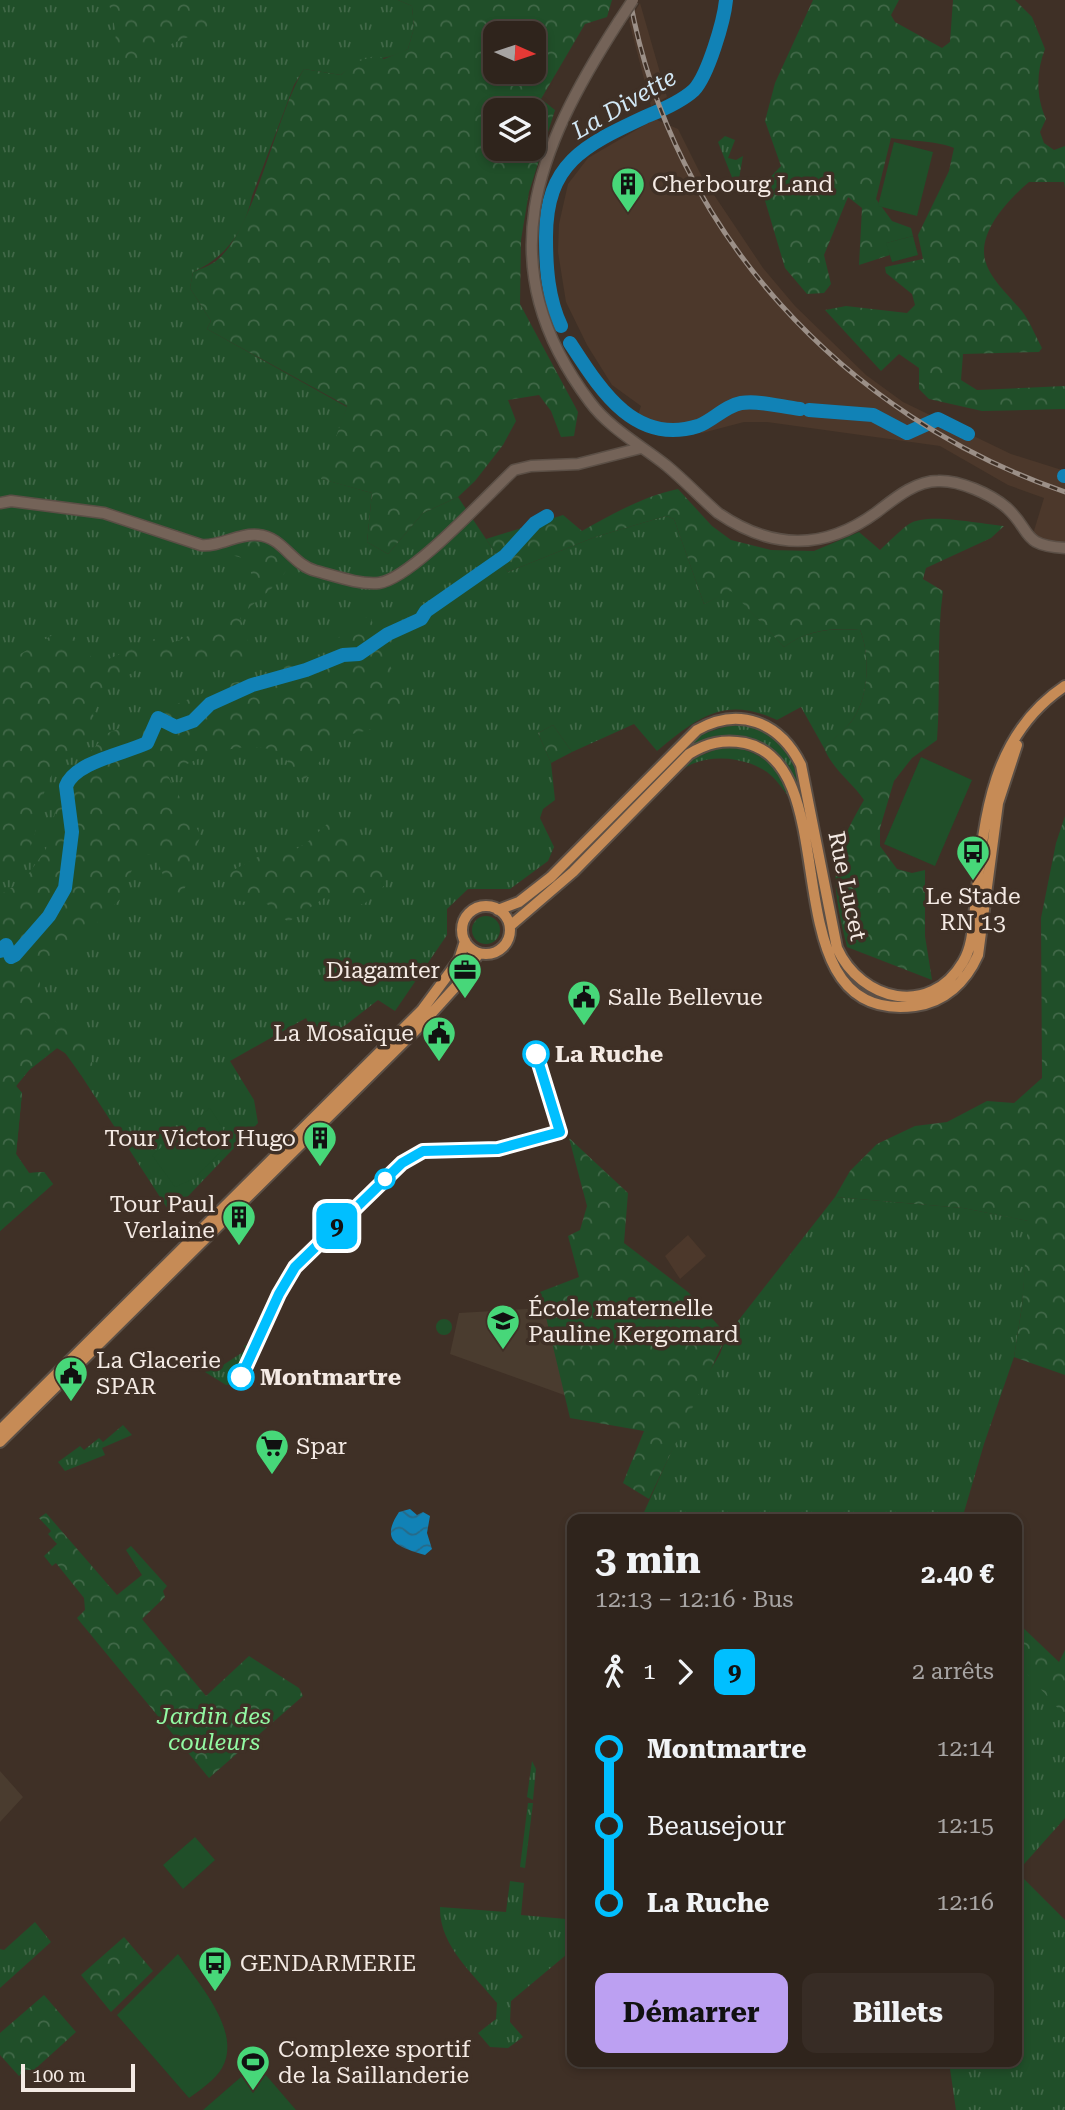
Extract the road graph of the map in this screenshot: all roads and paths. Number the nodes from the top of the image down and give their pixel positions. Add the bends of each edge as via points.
1 (633, 0) edge
2 (641, 448) junction
3 (0, 503) edge
4 (1065, 548) edge
5 (1065, 686) edge
6 (1065, 694) edge
7 (498, 910) junction
8 (510, 926) junction
9 (465, 941) junction
10 (479, 953) junction
11 (0, 1430) edge
12 (0, 1442) edge

1 - 2 main road, bridge via 552,141 537,195 531,261 537,302 560,354 591,403
2 - 3 main road via 578,464 514,470 419,561 383,582 358,581 303,566 265,536 239,536 201,545 104,513
2 - 4 main road via 718,513 738,527 762,534 799,541 835,537 916,486 947,481 1005,507 1036,543
5 - 7 main road, Rue Lucet via 1031,716 1004,756 984,822 969,950 957,971 929,992 895,996 867,986 849,971 837,948 801,765 777,731 749,719 726,719 697,730 551,877 519,902
6 - 8 main road, Rue Lucet via 1035,720 1013,755 994,824 981,944 966,977 935,1001 886,1005 863,996 841,977 822,934 791,781 765,751 736,741 713,743 688,754 573,872
7 - 8 main road
7 - 9 main road via 483,906 470,913 462,927
8 - 10 main road via 502,948 491,954
9 - 10 main road
9 - 11 main road via 459,960 422,1010
10 - 12 main road via 443,1003

